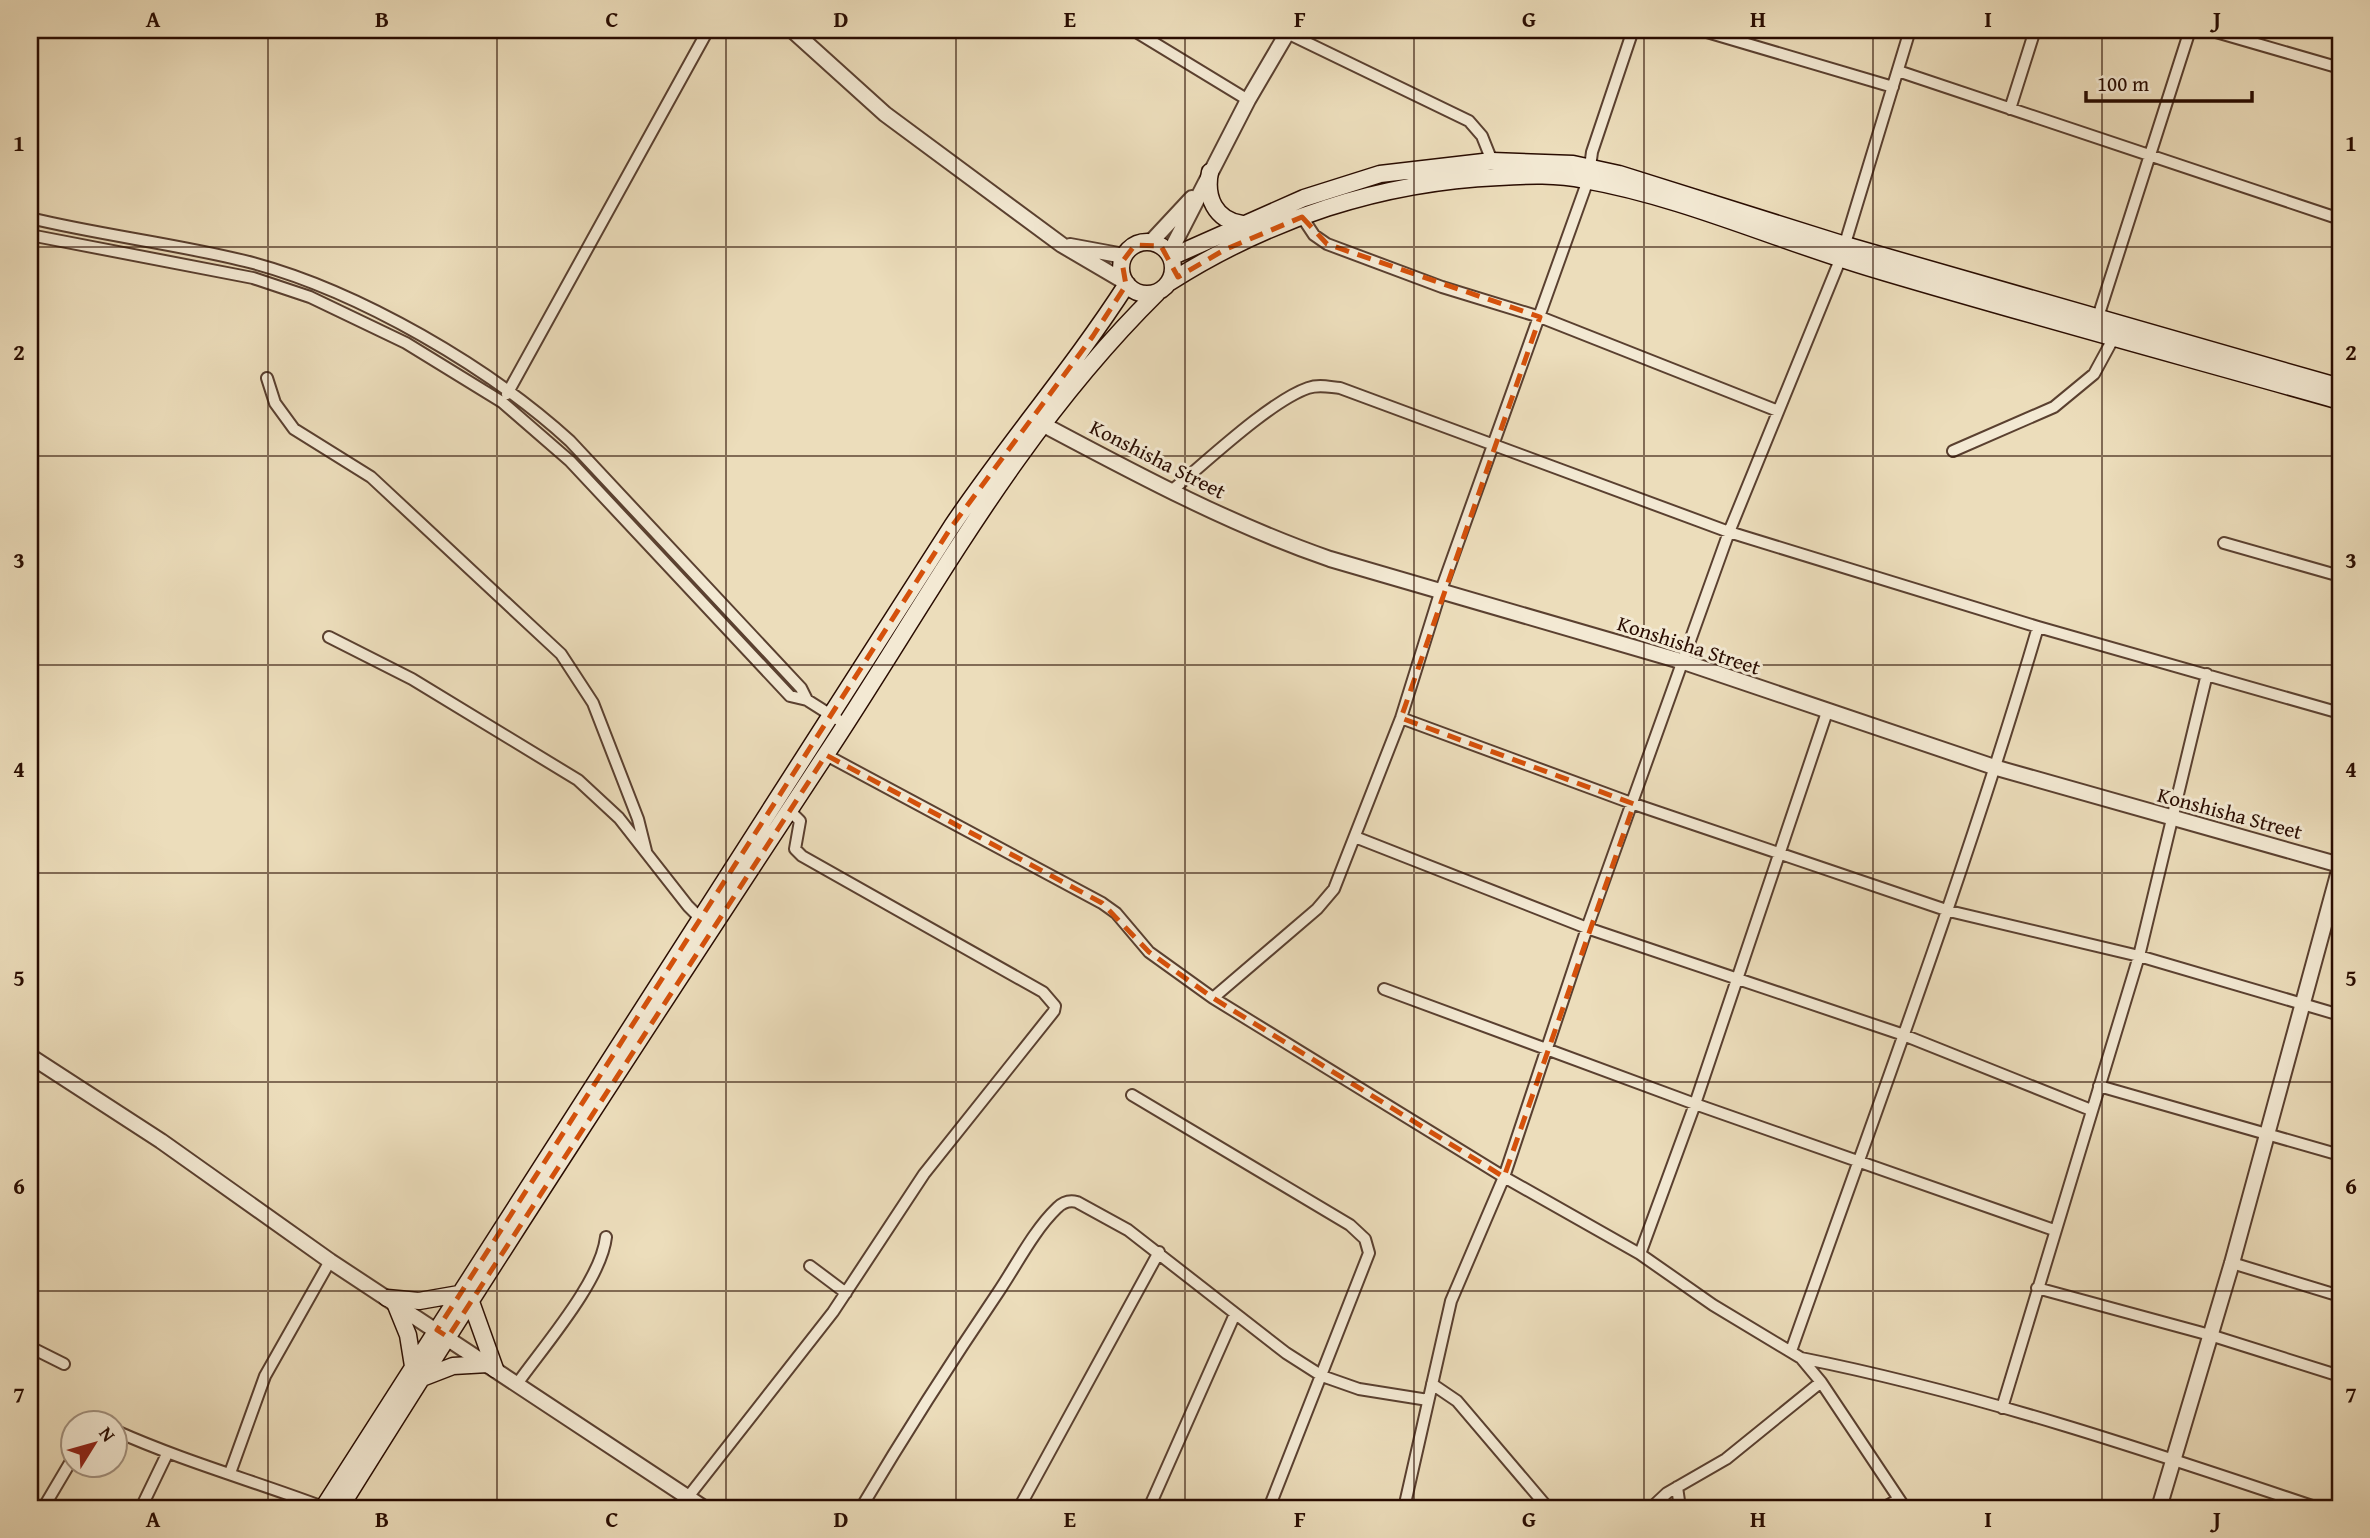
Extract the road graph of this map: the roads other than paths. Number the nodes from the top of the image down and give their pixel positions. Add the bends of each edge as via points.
1 (708, 30) edge
2 (792, 30) edge
3 (1133, 30) edge
4 (1633, 30) edge
5 (1700, 30) edge
6 (1910, 30) edge
7 (2035, 30) edge
8 (2190, 30) edge
9 (2209, 30) edge
10 (1288, 31) edge
11 (2340, 68) edge
12 (1898, 71) junction
13 (1893, 87) junction
14 (1248, 100) junction
15 (2010, 109) junction
16 (2149, 158) junction
17 (1492, 161) junction
18 (1210, 172) junction
19 (1589, 173) junction
20 (1201, 189) junction
21 (1302, 217) junction
22 (30, 218) edge
23 (2340, 219) edge
24 (1242, 224) junction
25 (30, 235) edge
26 (1151, 242) junction
27 (1062, 244) junction
28 (1842, 252) junction
29 (1170, 255) junction
30 (1124, 256) junction
31 (1126, 283) junction
32 (1163, 287) junction
33 (1540, 317) junction
34 (2098, 317) junction
35 (2113, 339) junction
36 (267, 378) dead end
37 (2340, 386) edge
38 (510, 390) junction
39 (2340, 401) edge
40 (502, 402) junction
41 (1777, 411) junction
42 (1042, 424) junction
43 (1495, 444) junction
44 (1953, 451) dead end
45 (1170, 492) junction
46 (1729, 531) junction
47 (2224, 543) dead end
48 (2340, 576) edge
49 (1440, 593) junction
50 (2038, 627) junction
51 (329, 637) dead end
52 (1684, 662) junction
53 (2207, 674) junction
54 (807, 700) junction
55 (1827, 712) junction
56 (2340, 713) edge
57 (1401, 718) junction
58 (839, 720) junction
59 (826, 755) junction
60 (1997, 768) junction
61 (1634, 804) junction
62 (789, 810) junction
63 (2174, 820) junction
64 (1355, 837) junction
65 (646, 851) junction
66 (1779, 851) junction
67 (2340, 866) edge
68 (1949, 911) junction
69 (706, 923) junction
70 (1587, 928) junction
71 (2139, 956) junction
72 (1737, 977) junction
73 (1384, 989) dead end
74 (1213, 998) junction
75 (2302, 1003) junction
76 (2340, 1016) edge
77 (1902, 1034) junction
78 (1546, 1048) junction
79 (30, 1056) edge
80 (2099, 1086) junction
81 (1132, 1094) dead end
82 (1695, 1104) junction
83 (2091, 1110) junction
84 (2269, 1133) junction
85 (2340, 1155) edge
86 (1857, 1162) junction
87 (1504, 1177) junction
88 (2054, 1230) junction
89 (607, 1237) dead end
90 (1159, 1252) junction
91 (1640, 1254) junction
92 (330, 1261) junction
93 (2232, 1263) junction
94 (810, 1266) dead end
95 (2037, 1288) junction
96 (846, 1293) junction
97 (2340, 1296) edge
98 (465, 1298) junction
99 (391, 1301) junction
100 (1234, 1314) junction
101 (443, 1334) junction
102 (2210, 1335) junction
103 (30, 1347) edge
104 (1791, 1351) junction
105 (1801, 1358) junction
106 (64, 1364) dead end
107 (491, 1366) junction
108 (418, 1372) junction
109 (1322, 1376) junction
110 (2340, 1376) edge
111 (1821, 1382) junction
112 (517, 1384) junction
113 (1432, 1384) junction
114 (1428, 1400) junction
115 (2002, 1408) junction
116 (130, 1437) edge
117 (167, 1454) junction
118 (2174, 1460) junction
119 (230, 1473) junction
120 (62, 1478) edge
121 (1677, 1487) junction
122 (688, 1497) junction
123 (1902, 1504) edge
124 (1544, 1507) edge
125 (40, 1508) edge
126 (141, 1508) edge
127 (329, 1508) edge
128 (704, 1508) edge
129 (861, 1508) edge
130 (1019, 1508) edge
131 (1149, 1508) edge
132 (1269, 1508) edge
133 (1404, 1508) edge
134 (1651, 1508) edge
135 (1680, 1508) edge
136 (1883, 1508) edge
137 (2160, 1508) edge
138 (2318, 1508) edge

1 - 38 street
2 - 27 street via 885,114
3 - 14 street
4 - 19 street
5 - 13 street
6 - 12 street
7 - 15 street
8 - 16 street
9 - 11 street
10 - 14 street
10 - 17 street via 1469,121 1482,136
12 - 13 street
12 - 15 street
13 - 28 street
14 - 18 street
15 - 16 street
16 - 23 street
16 - 34 street
17 - 19 main road via 1538,160
17 - 24 main road via 1380,174
18 - 20 street
18 - 24 main road via 1213,206 1227,220
19 - 21 main road via 1437,181 1358,197
19 - 28 main road via 1674,204
19 - 33 street
20 - 26 street
20 - 29 street
21 - 32 main road via 1224,250
21 - 33 street via 1327,244 1441,287
22 - 38 street via 290,274 367,307
24 - 29 main road
25 - 40 street via 253,278 310,297 406,343
26 - 29 main road
26 - 30 main road via 1135,245
27 - 30 street
27 - 31 street
28 - 34 main road
28 - 35 main road
28 - 41 street
29 - 32 main road via 1174,270
30 - 31 main road via 1121,269
31 - 32 main road via 1140,293
31 - 58 main road via 1093,336 979,485
32 - 42 main road via 1112,337
33 - 41 street
33 - 43 street
34 - 37 main road
35 - 39 main road
35 - 44 street via 2094,374 2054,407
36 - 65 street via 275,403 294,429 371,477 561,654 593,703
38 - 40 street
38 - 54 street via 570,441 801,688
40 - 54 street via 587,478 790,696
41 - 46 street
42 - 45 street, Konshisha Street
42 - 58 main road
43 - 45 street via 1322,385 1287,398
43 - 46 street
43 - 49 street
45 - 49 street, Konshisha Street via 1288,544
46 - 50 street
46 - 52 street
47 - 48 street
49 - 52 street, Konshisha Street
49 - 57 street
50 - 53 street
50 - 60 street
51 - 65 street via 412,678 578,780 604,801
52 - 55 street, Konshisha Street
52 - 61 street
53 - 56 street
53 - 63 street
54 - 58 street
55 - 60 street, Konshisha Street
55 - 66 street
57 - 61 street
57 - 64 street
58 - 59 main road
58 - 69 main road
59 - 62 main road
59 - 74 street via 1102,903 1149,951
60 - 63 street, Konshisha Street
60 - 68 street
61 - 66 street
61 - 70 street
62 - 69 main road
62 - 96 street via 800,821 795,849 802,856 1043,992 1055,1006 1050,1019 924,1174
63 - 67 street, Konshisha Street
63 - 71 street
64 - 70 street
64 - 74 street via 1326,900
65 - 69 street
66 - 68 street
66 - 72 street
67 - 75 street
68 - 71 street
68 - 77 street
69 - 98 main road
70 - 72 street
70 - 78 street
71 - 75 street
71 - 80 street
72 - 77 street
72 - 82 street
73 - 78 street
74 - 87 street
75 - 76 street
75 - 84 street
77 - 83 street
77 - 86 street
78 - 82 street
78 - 87 street
79 - 92 street via 161,1141
80 - 83 street
80 - 84 street
81 - 109 street via 1350,1225 1365,1239 1368,1253
82 - 86 street
82 - 91 street
83 - 88 street
84 - 85 street
84 - 93 street
86 - 88 street
86 - 104 street
87 - 91 street
87 - 113 street via 1451,1301
88 - 95 street
89 - 112 street via 594,1273
90 - 100 street
90 - 129 street via 1077,1202 1068,1201 1057,1208 903,1436
90 - 130 street
91 - 104 street
92 - 99 street
92 - 119 street via 265,1376
93 - 97 street
93 - 102 street
94 - 96 street
95 - 102 street
95 - 115 street
96 - 122 street
98 - 99 main road
98 - 101 main road
98 - 107 main road
99 - 101 street
99 - 108 main road via 408,1335
100 - 109 street
100 - 131 street
101 - 107 street
101 - 108 main road
102 - 110 street
102 - 118 street
103 - 106 street
104 - 105 street
105 - 111 street
105 - 115 street
107 - 108 main road
107 - 112 street
108 - 127 main road
109 - 114 street via 1359,1389
109 - 132 street
111 - 121 street via 1726,1459
111 - 123 street
112 - 122 street
113 - 114 street
113 - 124 street via 1457,1401
114 - 133 street
115 - 118 street
116 - 117 street
117 - 119 street
117 - 126 street
118 - 137 street
118 - 138 street
119 - 127 street
120 - 125 street
121 - 134 street
121 - 135 street
122 - 128 street
123 - 136 street

